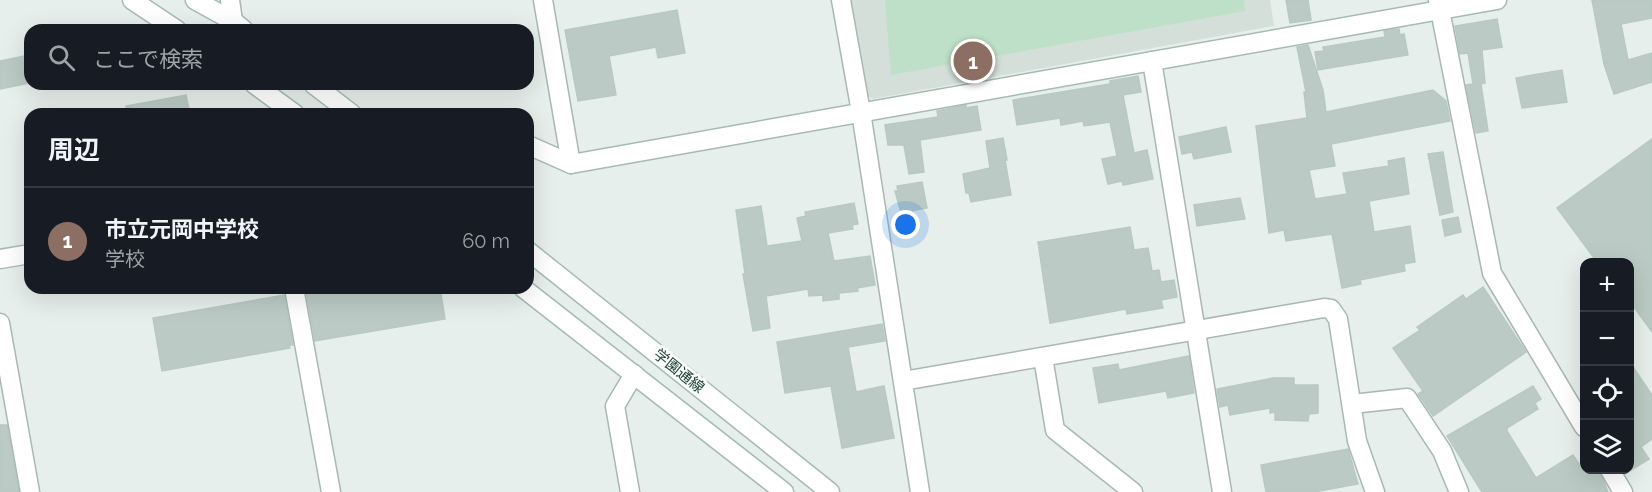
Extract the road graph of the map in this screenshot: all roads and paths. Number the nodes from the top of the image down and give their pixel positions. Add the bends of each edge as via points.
1 (132, 0) edge
2 (195, 0) edge
3 (230, 0) edge
4 (543, 0) edge
5 (841, 0) edge
6 (1497, 0) edge
7 (1438, 5) edge
8 (168, 24) edge
9 (235, 24) edge
10 (237, 24) edge
11 (1152, 61) junction
12 (262, 90) edge
13 (321, 90) edge
14 (287, 108) edge
15 (344, 108) edge
16 (861, 112) junction
17 (534, 148) edge
18 (571, 164) junction
19 (24, 255) edge
20 (534, 256) edge
21 (0, 259) edge
22 (295, 294) edge
23 (532, 294) edge
24 (0, 322) edge
25 (1196, 331) junction
26 (1043, 357) junction
27 (634, 375) junction
28 (903, 381) junction
29 (1352, 404) junction
30 (1580, 421) edge
31 (1612, 474) edge
32 (30, 492) edge
33 (331, 492) edge
34 (630, 492) edge
35 (784, 492) edge
36 (830, 492) edge
37 (920, 492) edge
38 (1132, 492) edge
39 (1222, 492) edge
40 (1375, 492) edge
41 (1459, 492) edge
42 (1623, 492) edge

1 - 8 street
2 - 9 street
3 - 10 street
4 - 18 street
5 - 16 street
6 - 7 street
7 - 11 street
7 - 30 street via 1491,273
11 - 16 street
11 - 25 street
12 - 14 street
13 - 15 street
16 - 18 street
16 - 28 street
17 - 18 street
19 - 21 street
20 - 36 street, 学園通線
22 - 33 street
23 - 27 street, 学園通線
24 - 32 street
25 - 26 street
25 - 29 street via 1331,309 1338,319
25 - 39 street
26 - 28 street
26 - 38 street via 1054,430
27 - 34 street via 615,406
27 - 35 street, 学園通線
28 - 37 street
29 - 40 street via 1358,441
29 - 41 street via 1407,398 1442,451
31 - 42 street

